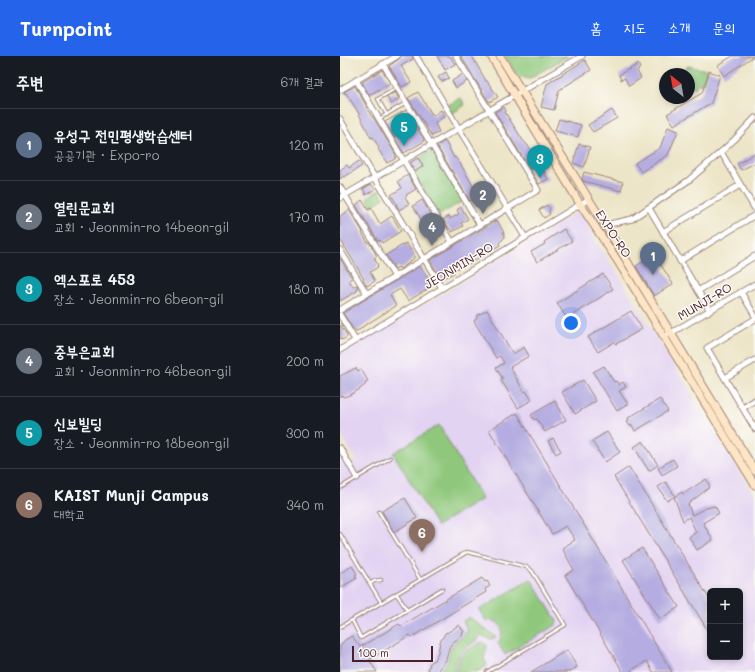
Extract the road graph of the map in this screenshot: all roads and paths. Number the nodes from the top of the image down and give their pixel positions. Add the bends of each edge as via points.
1 (397, 56) edge
2 (416, 56) edge
3 (456, 56) edge
4 (491, 56) edge
5 (500, 56) edge
6 (582, 56) edge
7 (383, 64) junction
8 (356, 80) junction
9 (397, 88) junction
10 (340, 90) edge
11 (518, 94) junction
12 (406, 103) junction
13 (490, 111) junction
14 (387, 115) junction
15 (755, 118) edge
16 (340, 119) edge
17 (379, 119) junction
18 (459, 129) junction
19 (432, 145) junction
20 (721, 152) junction
21 (404, 161) junction
22 (374, 178) junction
23 (740, 185) junction
24 (340, 187) edge
25 (345, 195) junction
26 (340, 198) edge
27 (589, 199) junction
28 (580, 204) junction
29 (649, 208) junction
30 (508, 209) junction
31 (755, 209) edge
32 (755, 215) edge
33 (480, 225) junction
34 (605, 225) junction
35 (663, 232) junction
36 (525, 237) junction
37 (452, 242) junction
38 (340, 250) edge
39 (755, 256) edge
40 (424, 259) junction
41 (680, 261) junction
42 (395, 277) junction
43 (755, 284) edge
44 (442, 288) junction
45 (698, 291) junction
46 (741, 292) junction
47 (366, 294) junction
48 (340, 310) edge
49 (710, 310) junction
50 (340, 315) edge
51 (755, 316) edge
52 (755, 319) edge
53 (671, 333) junction
54 (664, 337) junction
55 (355, 340) junction
56 (340, 350) edge
57 (755, 360) edge
58 (725, 378) junction
59 (755, 400) edge
60 (742, 408) junction
61 (755, 429) edge
62 (340, 448) edge
63 (390, 458) dead end
64 (755, 471) edge
65 (358, 478) junction
66 (755, 485) edge
67 (340, 488) edge
68 (379, 512) dead end
69 (340, 534) edge
70 (381, 580) dead end
71 (420, 580) junction
72 (370, 584) junction
73 (442, 589) dead end
74 (396, 594) junction
75 (382, 602) junction
76 (407, 610) junction
77 (352, 620) junction
78 (340, 627) edge
79 (487, 672) edge

1 - 7 street
2 - 18 street
3 - 13 street
4 - 11 main road, EXPO-RO
5 - 11 main road, EXPO-RO
6 - 11 street
7 - 8 street
7 - 9 street
8 - 10 street
8 - 17 street
9 - 12 street
9 - 14 lane via 378,99
11 - 13 street
11 - 27 main road, EXPO-RO
11 - 28 main road, EXPO-RO
12 - 14 lane
12 - 19 street
13 - 18 street
13 - 30 street via 538,190
14 - 17 lane
15 - 20 street
16 - 22 street
17 - 21 street
18 - 19 street
18 - 30 street
19 - 21 street
19 - 33 street
20 - 23 street
20 - 29 street via 689,180
21 - 22 street
21 - 37 street
22 - 25 street
22 - 40 street
23 - 31 street
23 - 35 street
24 - 25 street
25 - 26 street
25 - 42 street
27 - 28 street, JEONMIN-RO
27 - 34 main road, EXPO-RO
28 - 36 street, JEONMIN-RO
28 - 54 main road, EXPO-RO via 618,260
29 - 34 street via 632,219
29 - 35 street
30 - 33 street
30 - 36 street
32 - 41 street
33 - 37 street
34 - 53 main road, EXPO-RO
35 - 41 street
36 - 44 street, JEONMIN-RO
37 - 40 street
38 - 47 street
39 - 45 street
40 - 42 street
40 - 44 street
41 - 45 street
42 - 47 street
43 - 46 street, MUNJI-RO
44 - 55 street, JEONMIN-RO
45 - 49 street
46 - 49 street, MUNJI-RO
46 - 51 street
47 - 48 street
49 - 53 street, MUNJI-RO
50 - 55 street
52 - 58 street via 707,348
53 - 54 street, MUNJI-RO
53 - 64 main road, EXPO-RO
54 - 66 main road, EXPO-RO
55 - 56 street, JEONMIN-RO
57 - 58 street
58 - 60 street
59 - 60 street
60 - 61 street
62 - 65 street
63 - 65 lane
65 - 67 lane
68 - 71 lane
69 - 72 lane
70 - 72 lane
71 - 74 lane
71 - 79 lane via 467,552 527,567 532,571 565,625
72 - 75 lane
73 - 76 lane
74 - 75 lane
74 - 76 lane
75 - 77 lane
76 - 77 lane via 361,638
77 - 78 lane

